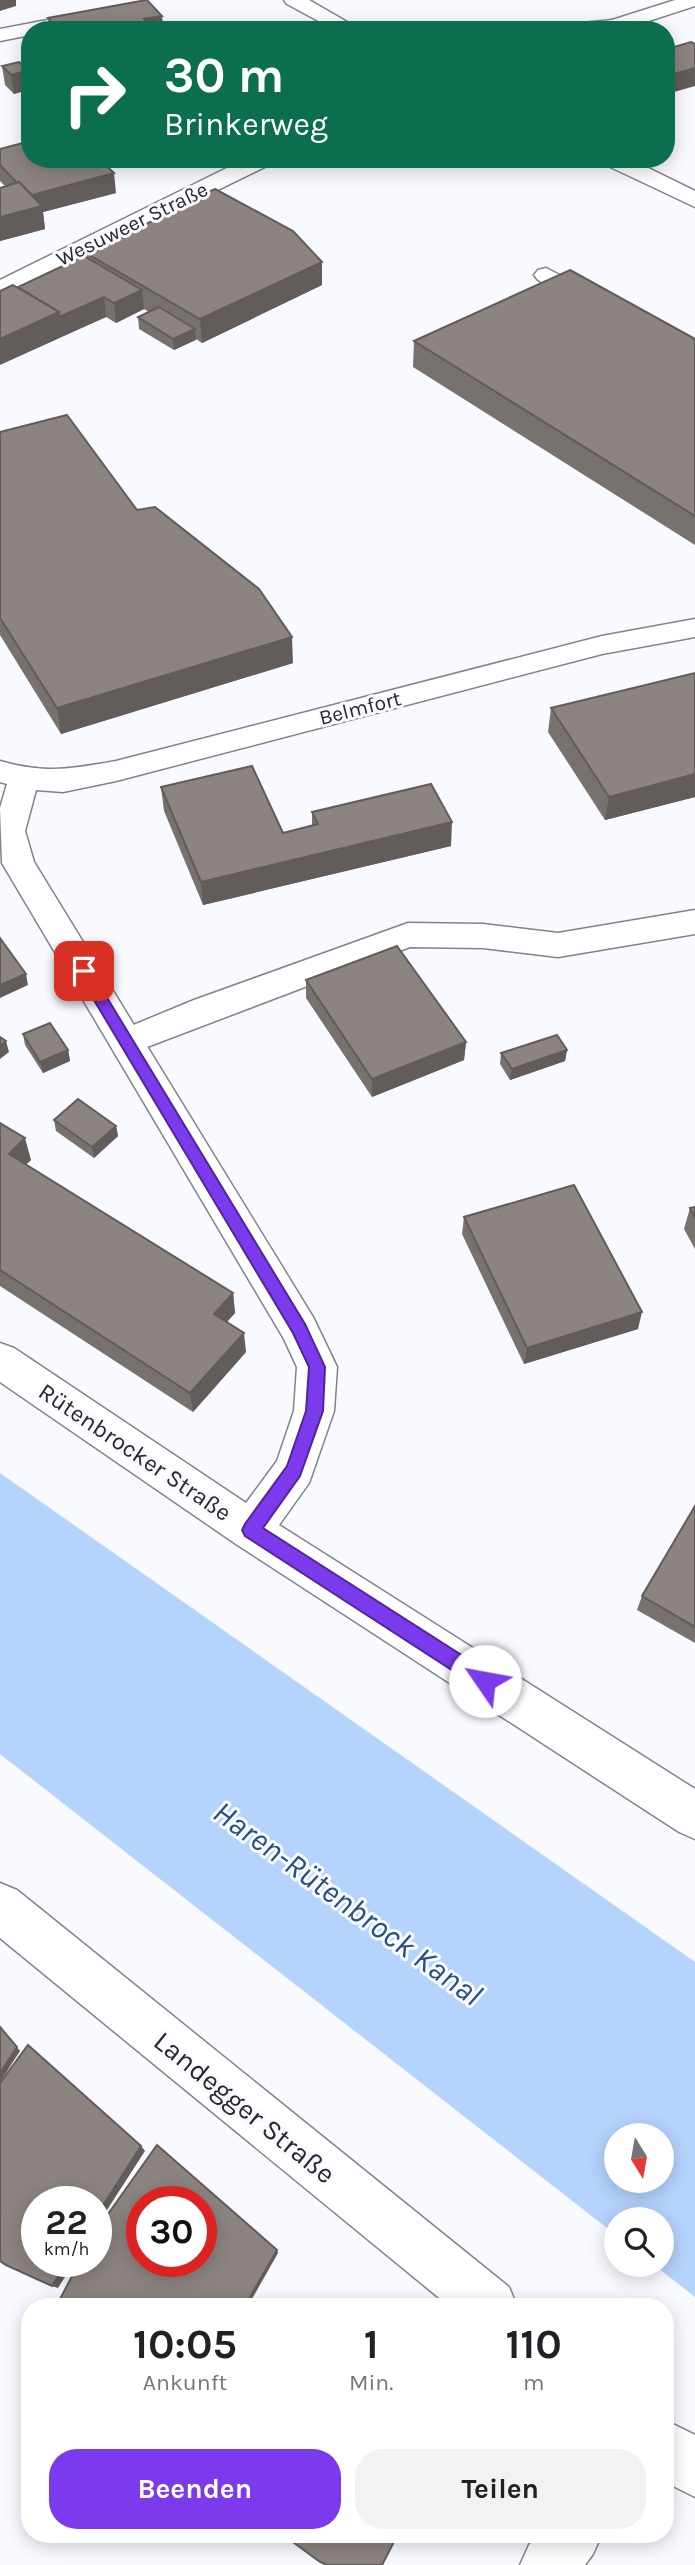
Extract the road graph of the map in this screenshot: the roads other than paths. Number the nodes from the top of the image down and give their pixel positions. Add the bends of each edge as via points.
1 (294, 0) edge
2 (695, 0) edge
3 (79, 20) edge
4 (74, 21) edge
5 (333, 21) edge
6 (629, 21) edge
7 (21, 31) edge
8 (0, 35) edge
9 (245, 168) edge
10 (630, 168) edge
11 (695, 200) edge
12 (546, 275) dead end
13 (0, 289) edge
14 (623, 317) edge
15 (695, 628) edge
16 (12, 775) edge
17 (695, 922) edge
18 (126, 1042) junction
19 (0, 1360) edge
20 (251, 1530) junction
21 (695, 1816) edge
22 (0, 1907) edge
23 (480, 2298) edge
24 (674, 2454) edge
25 (695, 2469) edge
26 (566, 2543) edge
27 (549, 2565) edge

1 - 5 street
2 - 6 street
3 - 4 street
7 - 8 street
9 - 13 street, Wesuweer Straße
10 - 11 street
12 - 14 street
15 - 16 street, Belmfort via 602,645 116,771 63,780
16 - 18 street via 9,831 18,863
17 - 18 street via 558,945 483,936 408,935
18 - 20 street via 299,1329 317,1367 314,1411 294,1470
19 - 20 street, Rütenbrocker Straße
20 - 21 street, Rütenbrocker Straße
22 - 23 street, Landegger Straße
24 - 25 street
26 - 27 street

